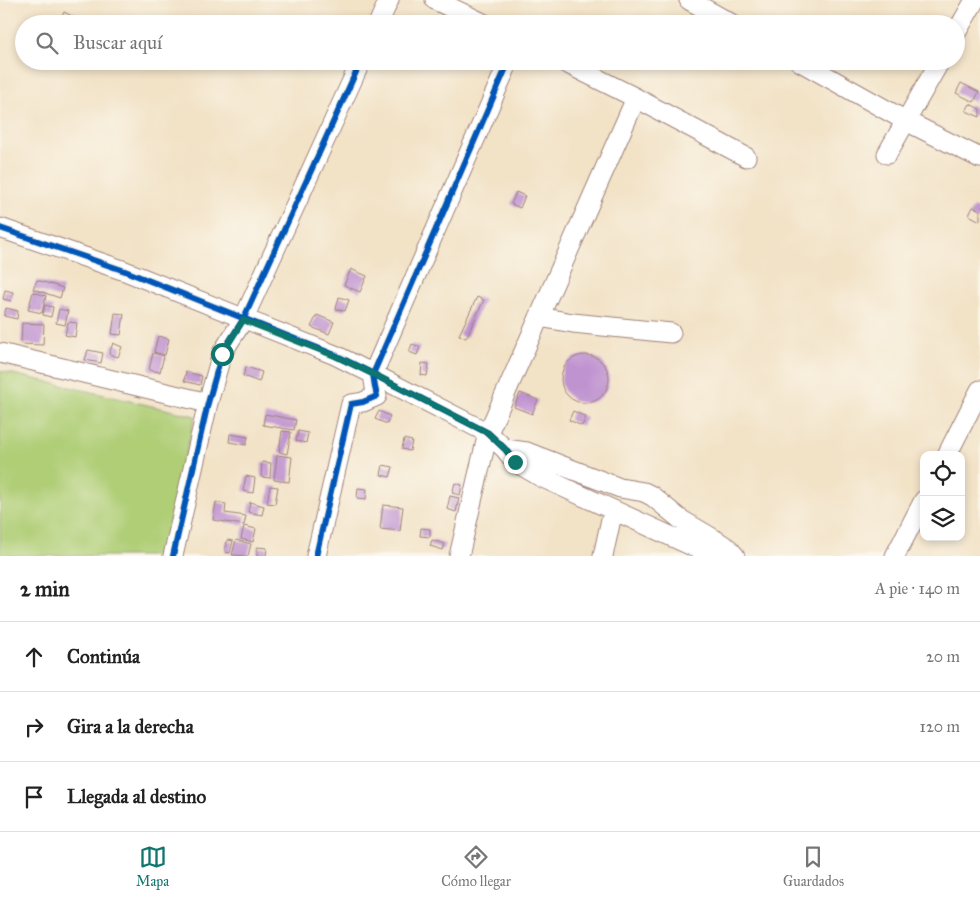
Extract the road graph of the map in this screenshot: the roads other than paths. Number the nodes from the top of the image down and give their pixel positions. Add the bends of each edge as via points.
1 (389, 0) edge
2 (435, 0) edge
3 (974, 0) edge
4 (696, 1) edge
5 (980, 3) edge
6 (382, 15) edge
7 (467, 15) edge
8 (718, 15) edge
9 (965, 16) edge
10 (357, 70) edge
11 (505, 70) edge
12 (580, 70) edge
13 (815, 70) edge
14 (935, 70) edge
15 (636, 98) junction
16 (906, 121) junction
17 (888, 154) dead end
18 (746, 157) dead end
19 (980, 158) edge
20 (0, 228) edge
21 (539, 317) junction
22 (243, 320) junction
23 (670, 332) dead end
24 (0, 353) edge
25 (373, 374) junction
26 (980, 390) edge
27 (208, 403) junction
28 (488, 433) junction
29 (949, 451) edge
30 (510, 455) junction
31 (920, 508) edge
32 (613, 510) junction
33 (173, 556) edge
34 (316, 556) edge
35 (459, 556) edge
36 (603, 556) edge
37 (714, 556) edge
38 (735, 556) edge
39 (895, 556) edge

1 - 6 street
2 - 7 street
3 - 5 street
3 - 9 street
4 - 8 street
10 - 22 street
11 - 25 street
12 - 15 street
13 - 16 street
14 - 16 street
15 - 18 street
15 - 21 street
16 - 17 street
16 - 19 street
20 - 22 street via 125,271
21 - 23 street
21 - 28 street
22 - 25 street via 317,348
22 - 27 street via 222,354
24 - 27 street
25 - 28 street
25 - 34 street via 377,396 351,404
26 - 29 street
27 - 33 street
28 - 30 street
28 - 35 street
30 - 32 street via 541,477
30 - 38 street via 527,452 620,488 644,492 728,548
31 - 39 street
32 - 36 street
32 - 37 street

